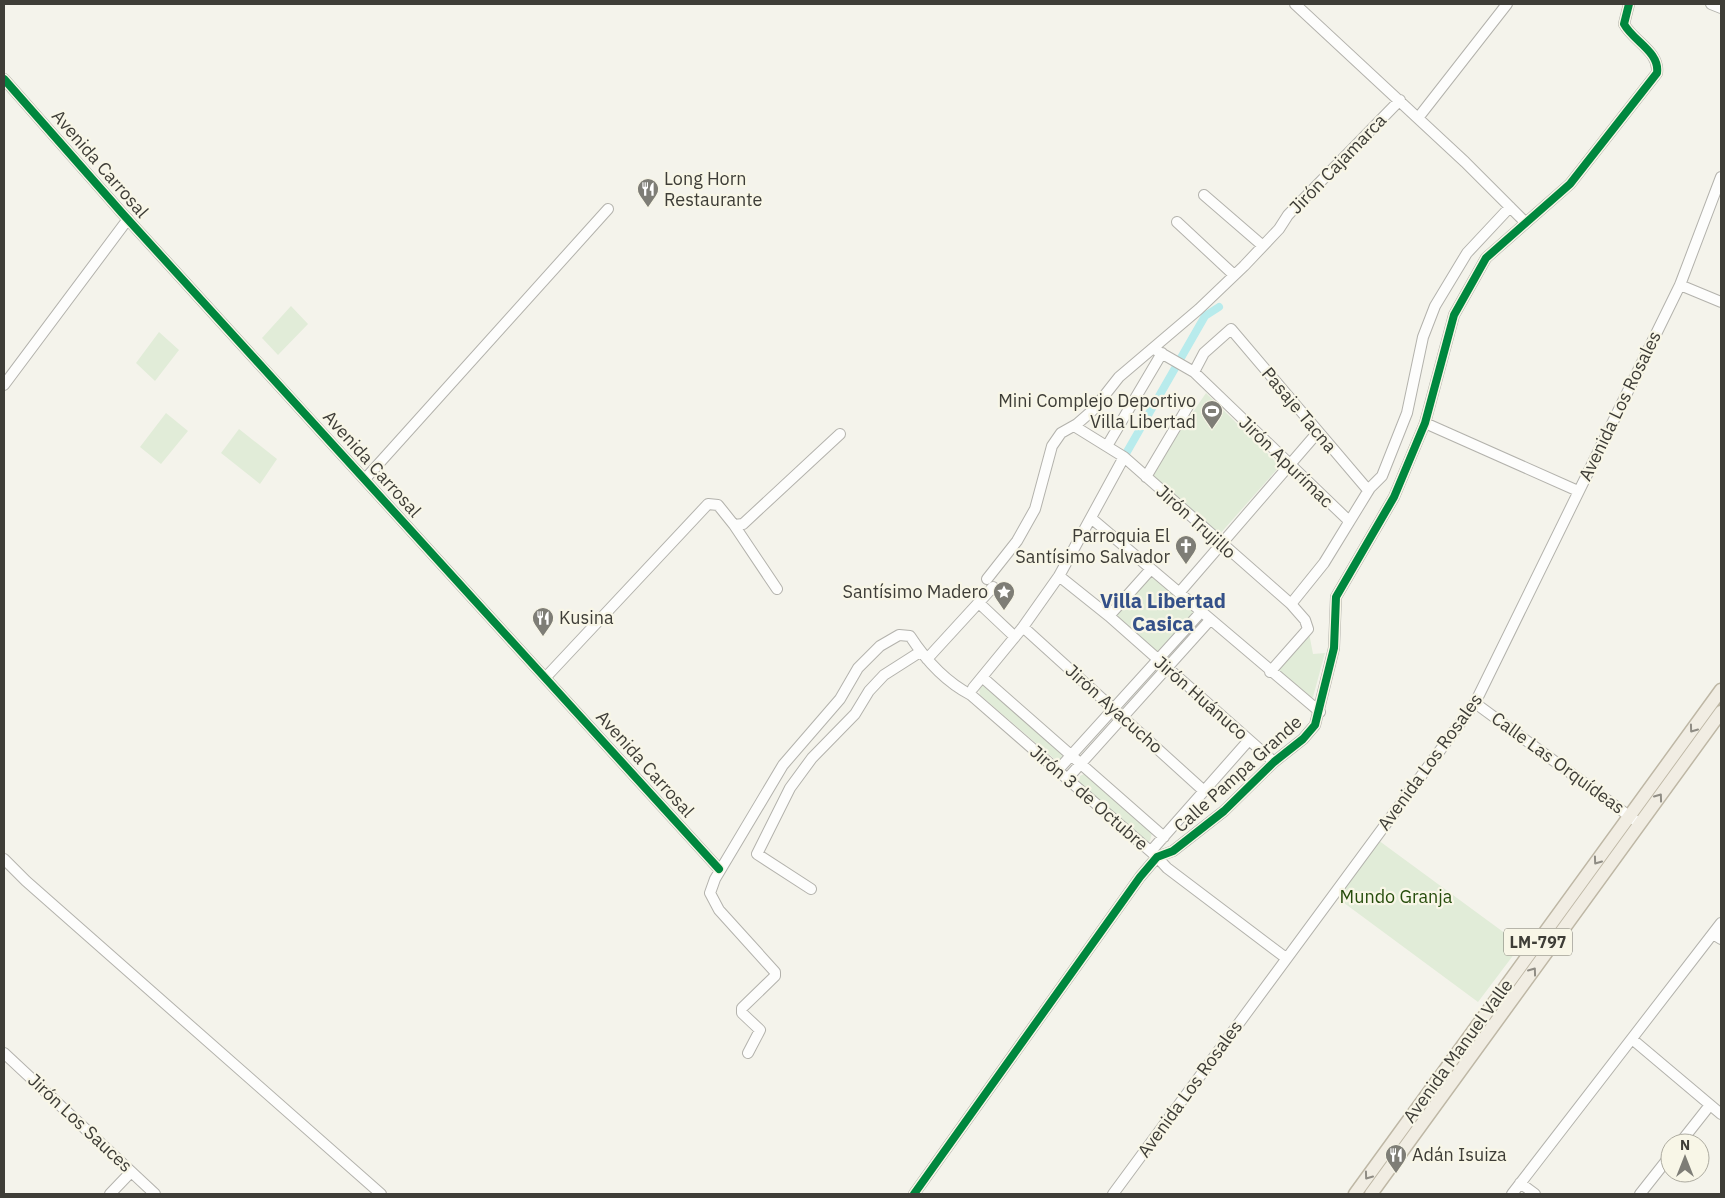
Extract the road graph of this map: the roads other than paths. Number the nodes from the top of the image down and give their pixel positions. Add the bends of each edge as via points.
1 (1295, 4) edge
2 (1507, 4) edge
3 (1629, 4) edge
4 (1711, 4) edge
5 (1721, 8) edge
6 (7, 82) edge
7 (4, 95) edge
8 (1400, 100) junction
9 (1418, 118) junction
10 (1721, 177) edge
11 (1204, 195) dead end
12 (1510, 207) junction
13 (608, 209) dead end
14 (128, 219) junction
15 (1178, 222) dead end
16 (1525, 222) junction
17 (1263, 246) junction
18 (1234, 275) junction
19 (1680, 285) junction
20 (1721, 302) edge
21 (1158, 351) junction
22 (1194, 372) junction
23 (4, 385) edge
24 (1190, 403) dead end
25 (1425, 423) junction
26 (1074, 426) junction
27 (1318, 432) junction
28 (840, 434) dead end
29 (1107, 446) junction
30 (1124, 457) junction
31 (1289, 466) junction
32 (1146, 477) junction
33 (365, 479) junction
34 (1368, 490) junction
35 (1578, 491) junction
36 (1091, 518) junction
37 (1349, 521) junction
38 (734, 526) junction
39 (1220, 544) junction
40 (1151, 569) junction
41 (1060, 576) junction
42 (776, 589) dead end
43 (1179, 593) junction
44 (979, 603) junction
45 (1291, 604) junction
46 (1201, 612) junction
47 (1109, 616) junction
48 (1210, 620) junction
49 (1024, 627) junction
50 (1015, 637) junction
51 (924, 656) junction
52 (1158, 660) junction
53 (1167, 668) junction
54 (1270, 672) junction
55 (546, 677) junction
56 (982, 677) junction
57 (973, 688) dead end
58 (1721, 690) edge
59 (1476, 703) junction
60 (1114, 709) junction
61 (1320, 712) junction
62 (1721, 712) edge
63 (1123, 717) junction
64 (1249, 740) junction
65 (1070, 757) junction
66 (1274, 762) junction
67 (1079, 765) junction
68 (1058, 771) junction
69 (1067, 779) junction
70 (1204, 791) junction
71 (1635, 820) junction
72 (1164, 837) junction
73 (1154, 854) junction
74 (4, 859) edge
75 (719, 869) junction
76 (811, 889) dead end
77 (1721, 923) edge
78 (1717, 937) edge
79 (1286, 958) junction
80 (1632, 1039) junction
81 (4, 1053) edge
82 (748, 1053) dead end
83 (1710, 1105) junction
84 (1721, 1114) edge
85 (1688, 1133) edge
86 (1660, 1169) edge
87 (131, 1172) junction
88 (1520, 1183) junction
89 (110, 1194) edge
90 (155, 1194) edge
91 (381, 1194) edge
92 (914, 1194) edge
93 (1113, 1194) edge
94 (1355, 1194) edge
95 (1371, 1194) edge
96 (1512, 1194) edge
97 (1535, 1194) edge
98 (1640, 1194) edge

1 - 8 street
2 - 9 street
3 - 16 street, Calle Pampa Grande via 1624,24 1628,33 1654,56 1657,73 1570,184
4 - 5 street
6 - 7 street
6 - 14 street, Avenida Carrosal
8 - 9 street
8 - 17 street, Jirón Cajamarca via 1288,215
9 - 12 street
10 - 19 street, Avenida Los Rosales
11 - 17 street
12 - 16 street
12 - 34 street via 1467,253 1435,306 1423,337 1407,413 1382,476
13 - 33 street
14 - 23 street
14 - 33 street, Avenida Carrosal
15 - 18 street
16 - 25 street, Calle Pampa Grande via 1486,258 1454,315
17 - 18 street, Jirón Cajamarca
18 - 21 street, Jirón Cajamarca
19 - 20 street
19 - 35 street, Avenida Los Rosales
21 - 22 street, Jirón Apurímac
21 - 26 street via 1119,377 1093,410
21 - 29 street
22 - 27 street, Pasaje Tacna via 1204,353 1231,329
22 - 31 street, Jirón Apurímac
24 - 32 street
25 - 35 street
25 - 61 street, Calle Pampa Grande via 1394,497 1336,597 1334,648
26 - 29 street, Jirón Trujillo
26 - 44 street via 1061,433 1052,446 1035,509
27 - 31 street
27 - 34 street, Pasaje Tacna
28 - 38 street via 743,524
29 - 30 street, Jirón Trujillo
30 - 32 street, Jirón Trujillo
30 - 36 street
31 - 37 street, Jirón Apurímac
31 - 39 street
32 - 39 street, Jirón Trujillo
33 - 55 street, Avenida Carrosal
34 - 37 street
35 - 59 street, Avenida Los Rosales
36 - 40 street
36 - 41 street
37 - 45 street via 1324,563
38 - 42 street
38 - 55 street via 718,505 708,504
39 - 43 street
39 - 45 street, Jirón Trujillo
40 - 43 street
40 - 47 street
41 - 47 street, Jirón Huánuco
41 - 49 street
43 - 46 street
44 - 50 street
44 - 51 street
45 - 54 street, Jirón Trujillo via 1305,620 1308,629
46 - 48 street
46 - 52 street
47 - 52 street, Jirón Huánuco
48 - 53 street
48 - 54 street
49 - 50 street
49 - 60 street, Jirón Ayacucho
50 - 56 street
51 - 68 street, Jirón 3 de Octubre via 957,688 971,695
51 - 75 street, Jirón 3 de Octubre via 910,636 899,635 880,646 858,668 840,699 783,765 762,804
51 - 76 street via 884,675 855,714 812,758 790,788 758,854
52 - 53 street, Jirón Huánuco
52 - 60 street
53 - 63 street
53 - 64 street, Jirón Huánuco
54 - 61 street
55 - 75 street, Avenida Carrosal
56 - 57 street
56 - 65 street, Jirón 3 de Octubre
58 -> 71 main road, Avenida Manuel Valle / LM-797
59 - 71 street, Calle Las Orquídeas
59 - 79 street, Avenida Los Rosales
60 - 63 street, Jirón Ayacucho
60 - 65 street
61 - 66 street, Calle Pampa Grande via 1304,739
71 -> 62 main road, Avenida Manuel Valle / LM-797
63 - 67 street
63 - 70 street, Jirón Ayacucho
64 - 66 street, Jirón Huánuco
64 - 70 street
65 - 67 street, Jirón 3 de Octubre
65 - 68 street
66 - 73 street, Calle Pampa Grande via 1174,851
67 - 69 street
67 - 72 street, Jirón 3 de Octubre
68 - 69 street, Jirón 3 de Octubre
69 - 73 street, Jirón 3 de Octubre
70 - 72 street
71 -> 94 main road, Avenida Manuel Valle / LM-797
95 -> 71 main road, Avenida Manuel Valle / LM-797
72 - 73 street
73 - 79 street, Jirón 3 de Octubre via 1167,868
73 - 92 street via 1039,1022
74 - 91 street via 26,882
75 - 82 street via 712,886 712,898 775,972 775,976 742,1008 742,1013 760,1030
77 - 78 street
78 - 80 street
79 - 93 street, Avenida Los Rosales
80 - 83 street
80 - 88 street
81 - 87 street, Jirón Los Sauces
83 - 84 street
83 - 85 street
86 - 98 street
87 - 89 street
87 - 90 street, Jirón Los Sauces
88 - 96 street
88 - 97 street

